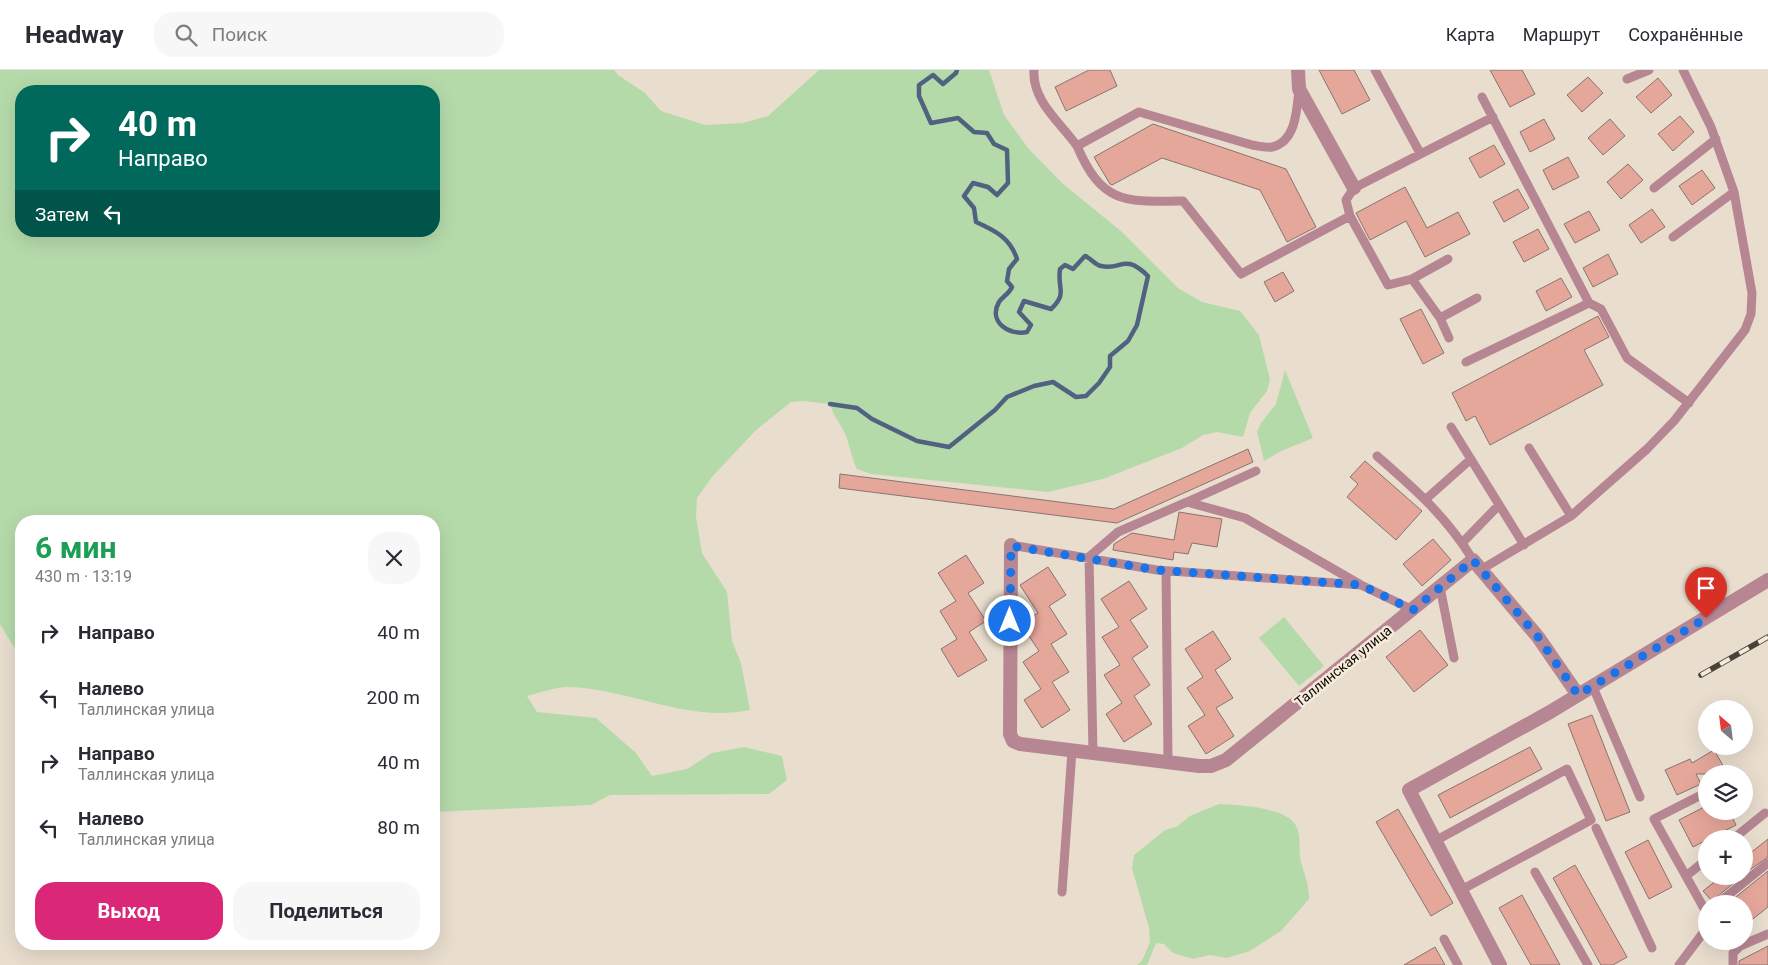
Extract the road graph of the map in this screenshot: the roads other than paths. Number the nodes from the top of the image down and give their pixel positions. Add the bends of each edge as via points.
1 (1034, 70) edge
2 (1298, 70) edge
3 (1375, 70) edge
4 (1649, 70) edge
5 (1683, 70) edge
6 (1627, 79) dead end
7 (1299, 89) junction
8 (1482, 98) dead end
9 (1492, 117) junction
10 (1716, 139) junction
11 (1077, 146) junction
12 (1420, 153) junction
13 (1354, 188) junction
14 (1654, 188) dead end
15 (1734, 192) junction
16 (1350, 216) junction
17 (1673, 237) dead end
18 (1448, 259) dead end
19 (1412, 279) junction
20 (1477, 298) dead end
21 (1589, 303) junction
22 (1440, 318) junction
23 (1449, 338) dead end
24 (1466, 362) dead end
25 (1689, 403) junction
26 (1451, 427) dead end
27 (1528, 448) dead end
28 (1377, 456) dead end
29 (1471, 459) junction
30 (1256, 471) dead end
31 (1426, 498) junction
32 (1187, 502) junction
33 (1499, 505) junction
34 (1571, 516) junction
35 (1462, 543) junction
36 (1524, 545) junction
37 (1011, 546) joint
38 (1089, 557) junction
39 (1478, 565) junction
40 (1166, 571) junction
41 (1768, 580) edge
42 (1361, 585) junction
43 (1440, 587) junction
44 (1413, 610) junction
45 (1454, 658) dead end
46 (1593, 687) junction
47 (1578, 695) junction
48 (1072, 751) junction
49 (1093, 753) junction
50 (1168, 761) junction
51 (1640, 797) dead end
52 (1698, 797) edge
53 (1765, 813) dead end
54 (1594, 825) junction
55 (1744, 830) edge
56 (1435, 841) junction
57 (1768, 864) edge
58 (1698, 866) edge
59 (1535, 872) dead end
60 (1686, 876) junction
61 (1062, 892) dead end
62 (1729, 895) edge
63 (1464, 896) junction
64 (1698, 898) edge
65 (1768, 934) edge
66 (1444, 938) dead end
67 (1698, 940) edge
68 (1652, 948) dead end
69 (1458, 965) edge
70 (1500, 965) edge
71 (1588, 965) edge
72 (1679, 965) edge
73 (1733, 965) edge

1 - 11 lane via 1033,83 1041,101
2 - 7 street
3 - 12 lane
4 - 6 lane
5 - 10 lane
7 - 11 lane via 1292,130 1283,142 1271,147 1252,145 1139,112
7 - 13 street
8 - 9 lane
9 - 12 lane
9 - 21 lane
10 - 14 lane
10 - 15 lane
11 - 16 lane via 1087,168 1115,197 1183,201 1241,274
12 - 13 lane
13 - 16 lane via 1346,200
15 - 17 lane
15 - 25 lane via 1752,293 1751,314 1745,330
16 - 19 lane via 1388,285
18 - 19 lane
19 - 22 lane
20 - 22 lane
21 - 24 lane
21 - 25 lane via 1601,309 1627,358
22 - 23 lane
25 - 34 lane via 1647,448
26 - 29 lane
27 - 34 lane
28 - 31 lane
29 - 31 lane
29 - 33 lane
30 - 32 lane
31 - 35 lane
32 - 38 lane via 1118,532
32 - 42 lane via 1245,518
33 - 35 lane
33 - 36 lane
34 - 36 lane
35 - 39 lane
36 - 39 lane
37 - 38 lane
37 - 48 street, Таллинская улица via 1010,734 1020,744
38 - 40 lane
38 - 49 lane
39 - 43 street, Таллинская улица
39 - 47 street via 1538,637
40 - 42 lane
40 - 50 lane
41 - 46 street
42 - 44 lane
43 - 44 street, Таллинская улица
43 - 45 lane
44 - 50 street, Таллинская улица via 1226,760 1211,766
46 - 47 street
46 - 51 lane
47 - 56 street via 1408,790
48 - 49 street, Таллинская улица
48 - 61 lane
49 - 50 street, Таллинская улица
52 - 60 lane via 1654,819
53 - 55 lane
54 - 56 lane via 1567,769
54 - 63 lane
54 - 68 lane
56 - 63 street
57 - 62 lane
58 - 60 lane
59 - 71 lane
60 - 64 lane
63 - 70 street
65 - 73 lane via 1740,946 1733,953
66 - 69 lane
67 - 72 lane

